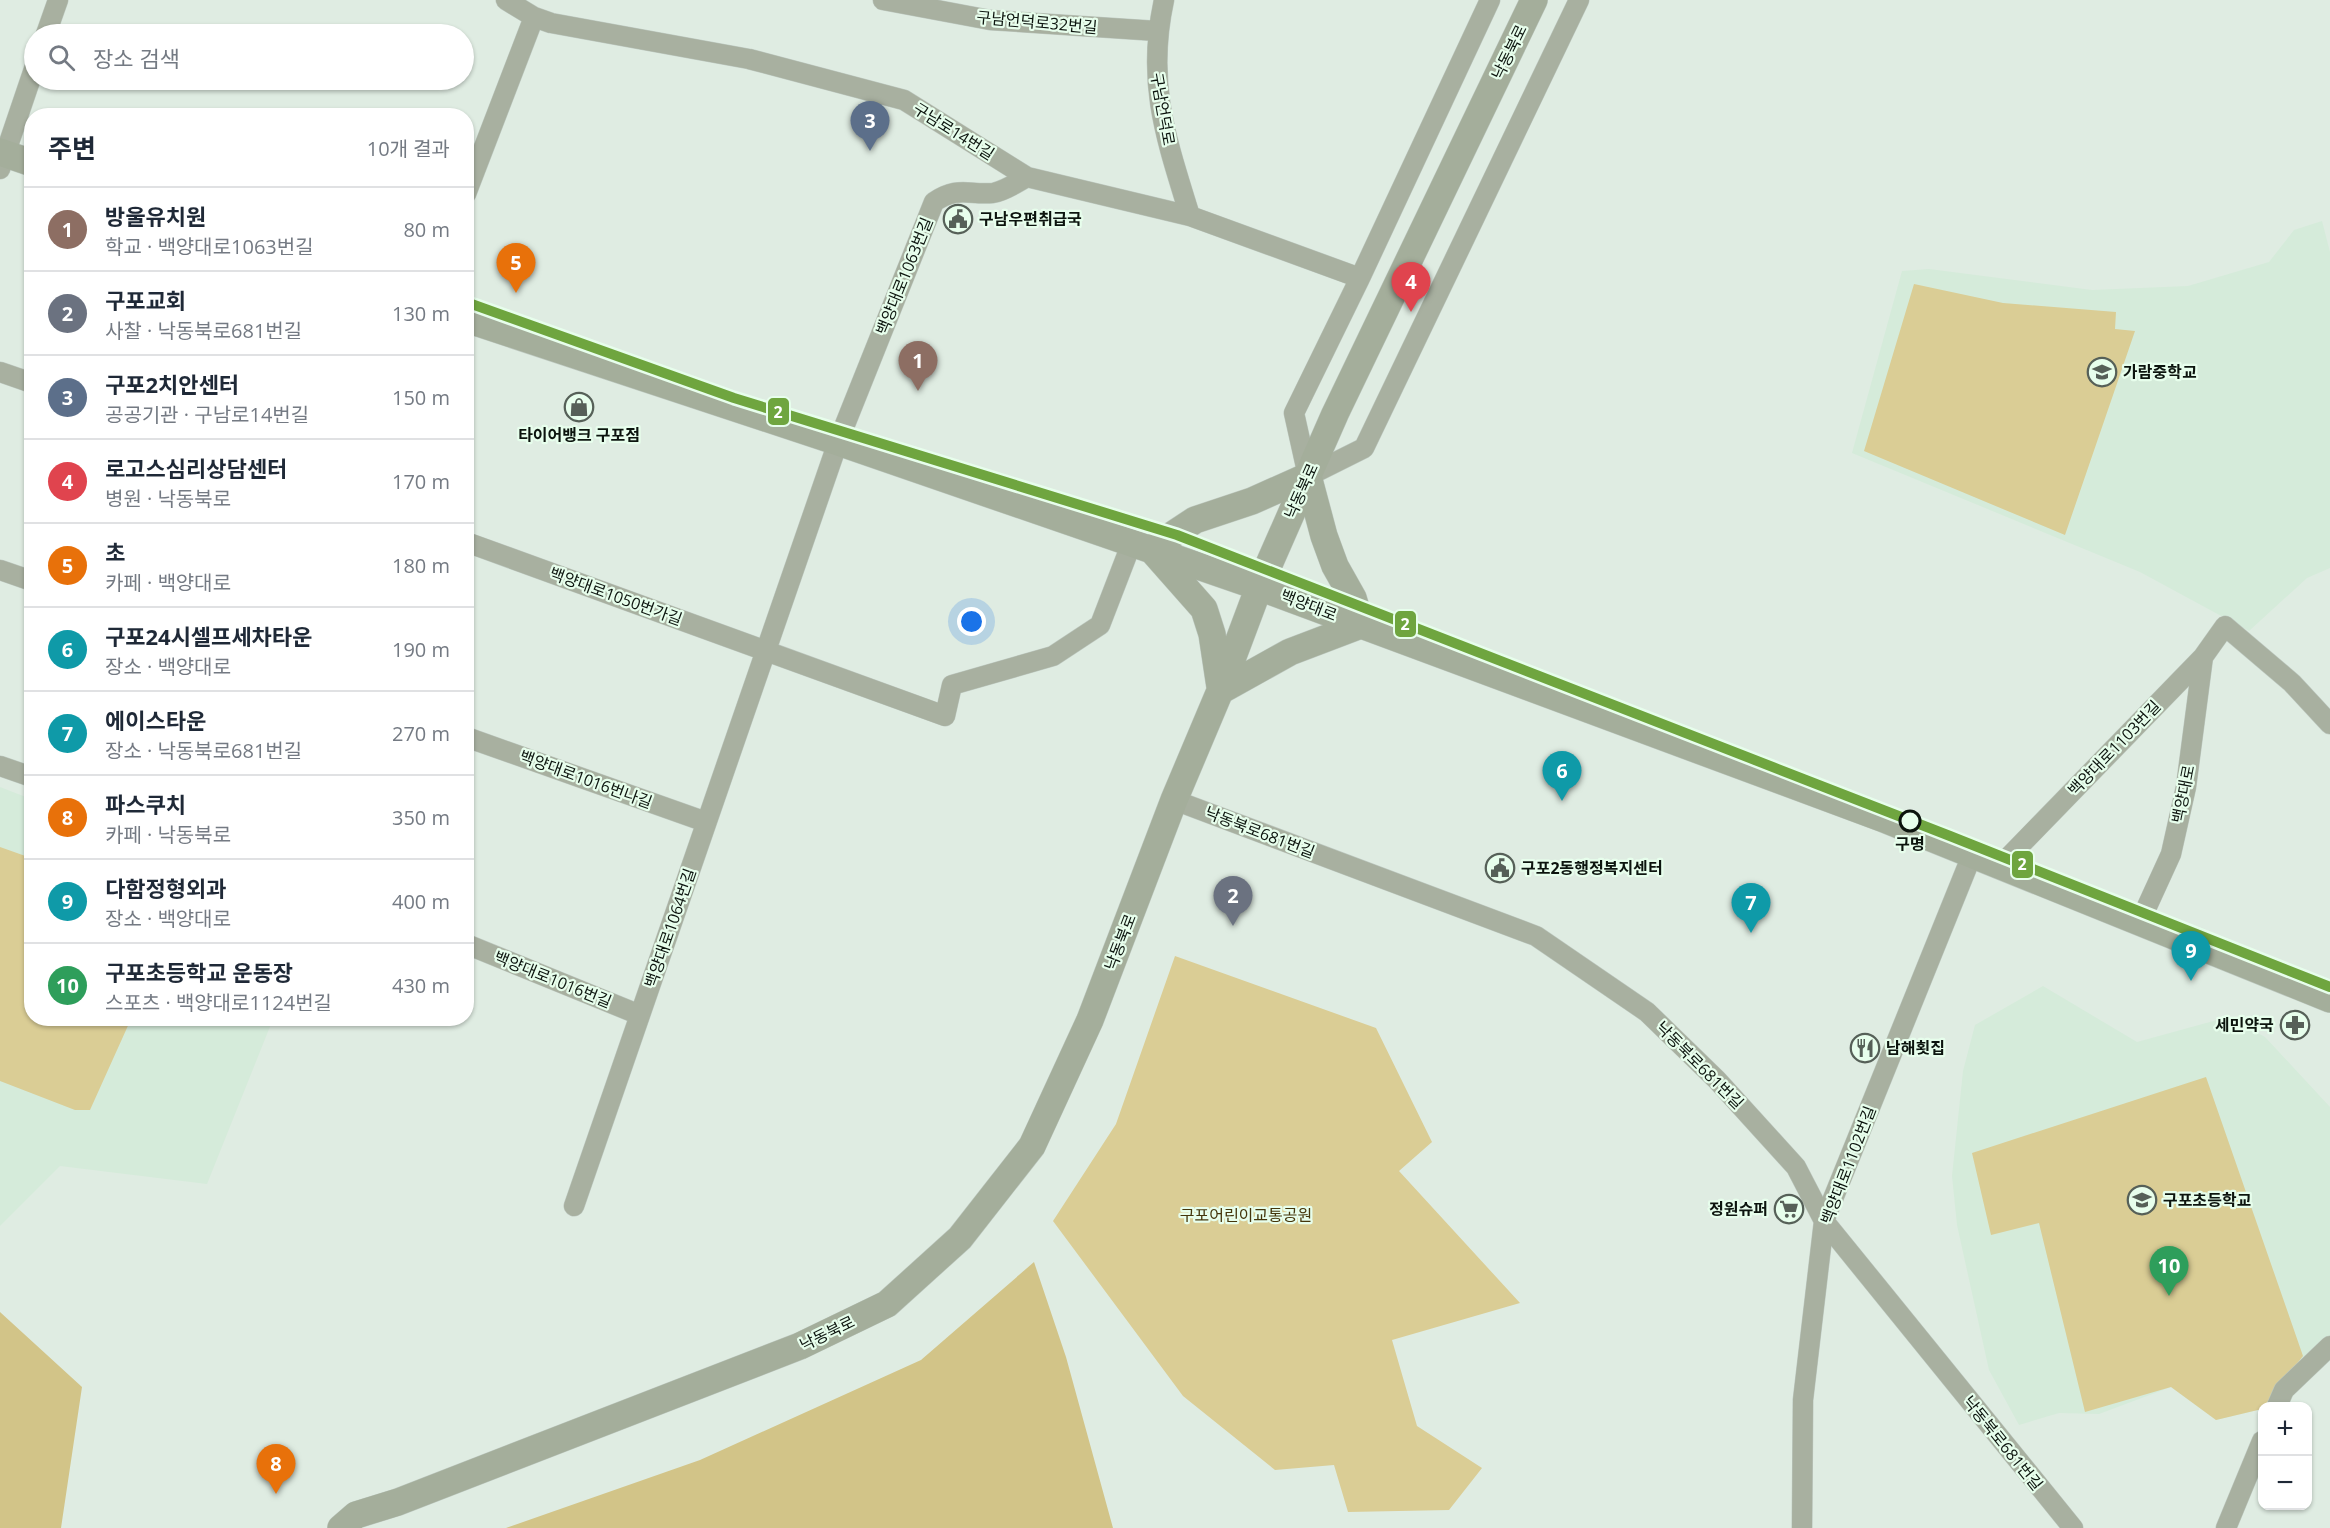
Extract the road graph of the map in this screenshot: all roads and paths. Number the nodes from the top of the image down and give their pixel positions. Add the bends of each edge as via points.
1 (58, 0) edge
2 (506, 0) edge
3 (883, 0) edge
4 (1164, 0) edge
5 (1490, 0) edge
6 (1534, 0) edge
7 (1580, 0) edge
8 (534, 17) junction
9 (50, 24) edge
10 (1157, 30) junction
11 (26, 90) edge
12 (4, 152) edge
13 (24, 160) edge
14 (474, 173) edge
15 (1027, 177) junction
16 (1191, 216) junction
17 (1360, 278) junction
18 (474, 322) edge
19 (0, 372) edge
20 (24, 380) edge
21 (838, 442) junction
22 (1308, 477) junction
23 (474, 545) edge
24 (1142, 546) junction
25 (0, 570) edge
26 (24, 578) edge
27 (1259, 587) junction
28 (1361, 625) junction
29 (766, 651) junction
30 (2203, 657) junction
31 (1220, 691) junction
32 (2322, 703) edge
33 (2330, 724) edge
34 (474, 740) edge
35 (0, 766) edge
36 (24, 774) edge
37 (1174, 800) junction
38 (706, 822) junction
39 (1972, 855) junction
40 (1999, 867) junction
41 (2139, 924) junction
42 (474, 947) edge
43 (2330, 999) edge
44 (640, 1015) junction
45 (574, 1206) dead end
46 (1824, 1221) junction
47 (2330, 1346) edge
48 (2279, 1402) edge
49 (2258, 1451) edge
50 (341, 1528) edge
51 (1802, 1528) edge
52 (2073, 1528) edge
53 (2226, 1528) edge

1 - 9 street
2 - 8 street, 구남로14번길
3 - 10 street, 구남언덕로32번길 via 990,20
4 - 10 street, 구남언덕로
5 - 17 street
6 - 22 main road, 낙동북로
7 - 22 street via 1364,448
8 - 14 street
8 - 15 street, 구남로14번길 via 783,67 904,99
10 - 16 street, 구남언덕로 via 1155,67 1159,100 1167,141
11 - 12 street
12 - 13 main road
15 - 16 street, 구남로14번길
15 - 21 street, 백양대로1063번길 via 994,193 957,191 934,202
16 - 17 street, 구남로14번길
17 - 22 street via 1294,412
18 - 21 main road, 백양대로
19 - 20 street
21 - 24 main road, 백양대로
21 - 29 street, 백양대로1064번길
22 - 24 main road via 1195,520
22 - 27 main road, 낙동북로
22 - 28 main road via 1324,536
23 - 29 street, 백양대로1050번가길
24 - 27 main road, 백양대로
24 - 29 street via 1100,625 1053,656 952,684 945,716
24 - 31 main road via 1204,609 1212,634
25 - 26 street
27 - 28 main road, 백양대로
27 - 31 main road, 낙동북로
28 - 31 main road via 1290,652
28 - 39 main road, 백양대로
29 - 38 street, 백양대로1064번길
30 - 32 street, 백양대로1103번길 via 2225,626
30 - 40 street, 백양대로1103번길
30 - 41 street, 백양대로 via 2186,787 2171,854
31 - 37 main road, 낙동북로
32 - 33 street
34 - 38 street, 백양대로1016번나길
35 - 36 street
37 - 46 street, 낙동북로681번길 via 1536,936 1647,1012 1717,1080 1796,1167
37 - 50 main road, 낙동북로 via 1090,1020 1032,1146 960,1238 887,1304 800,1346 356,1515
38 - 44 street, 백양대로1064번길
39 - 40 main road, 백양대로
39 - 46 street, 백양대로1102번길
40 - 41 main road, 백양대로
41 - 43 main road, 백양대로
42 - 44 street, 백양대로1016번길
44 - 45 street, 백양대로1064번길
46 - 51 street, 백양대로1102번길 via 1803,1400
46 - 52 street, 낙동북로681번길
47 - 48 street via 2284,1390
49 - 53 street

